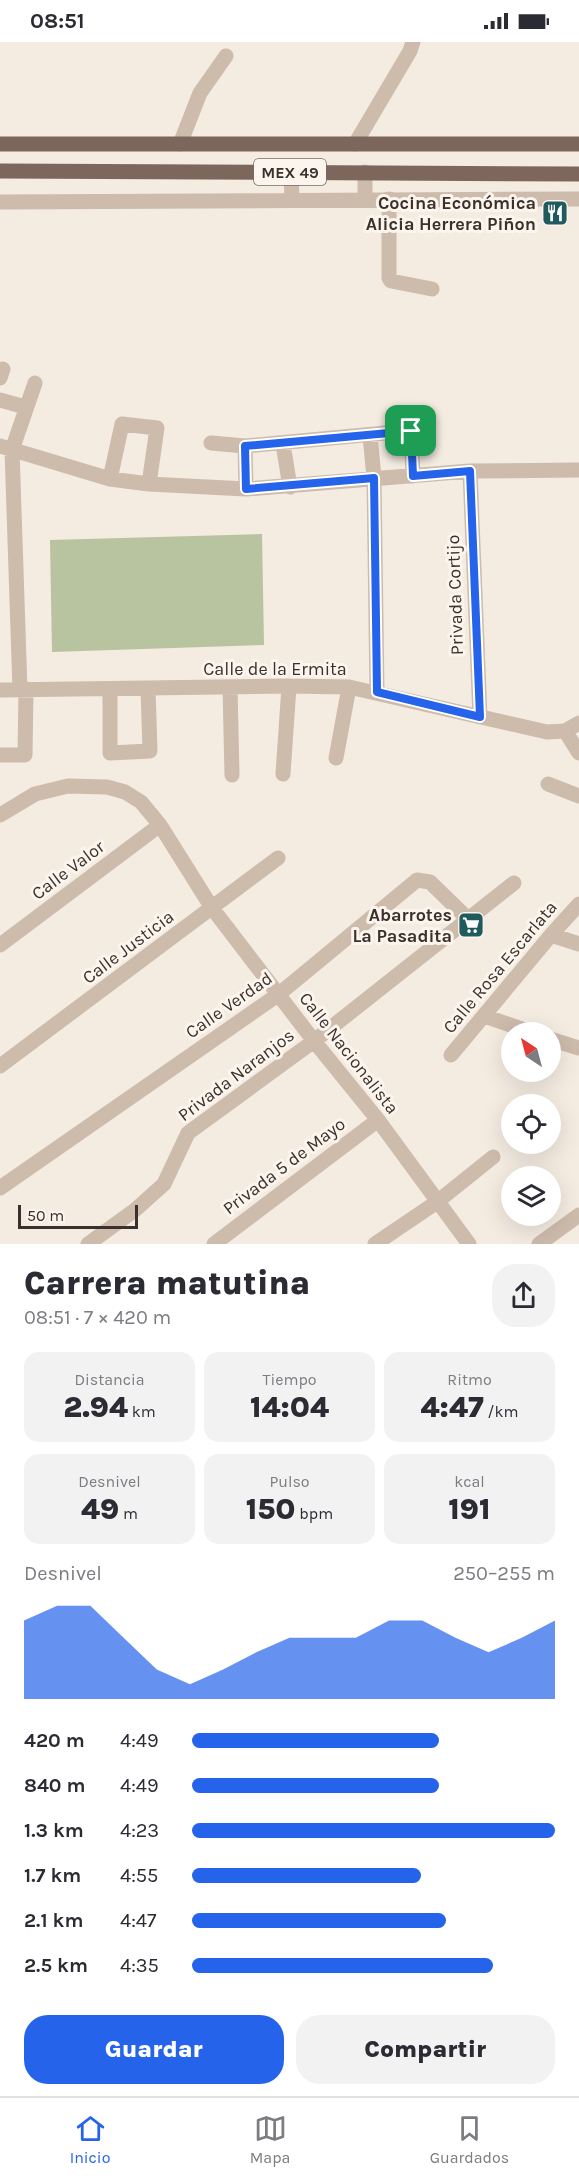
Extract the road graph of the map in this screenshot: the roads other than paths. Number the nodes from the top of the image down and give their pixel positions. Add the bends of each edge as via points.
1 (413, 42) edge
2 (226, 56) dead end
3 (0, 144) edge
4 (180, 144) junction
5 (355, 144) junction
6 (579, 144) edge
7 (0, 171) edge
8 (291, 172) junction
9 (365, 172) junction
10 (579, 174) edge
11 (365, 199) junction
12 (389, 199) junction
13 (579, 199) edge
14 (292, 200) junction
15 (0, 202) edge
16 (432, 289) dead end
17 (35, 382) dead end
18 (0, 400) edge
19 (25, 407) junction
20 (428, 429) dead end
21 (411, 431) junction
22 (370, 435) junction
23 (211, 443) dead end
24 (283, 444) junction
25 (245, 446) junction
26 (6, 448) edge
27 (579, 470) edge
28 (470, 471) junction
29 (413, 476) junction
30 (374, 478) junction
31 (110, 479) junction
32 (149, 484) junction
33 (290, 487) junction
34 (246, 489) junction
35 (289, 686) junction
36 (230, 687) junction
37 (349, 687) junction
38 (148, 689) junction
39 (0, 690) edge
40 (23, 690) junction
41 (110, 690) junction
42 (377, 692) junction
43 (480, 717) junction
44 (579, 723) edge
45 (565, 731) junction
46 (579, 753) edge
47 (0, 755) edge
48 (336, 758) dead end
49 (283, 774) dead end
50 (232, 775) dead end
51 (548, 783) dead end
52 (579, 796) edge
53 (0, 815) edge
54 (160, 825) junction
55 (278, 858) dead end
56 (514, 883) dead end
57 (579, 904) edge
58 (212, 908) junction
59 (467, 918) junction
60 (551, 934) junction
61 (579, 944) edge
62 (0, 945) edge
63 (279, 994) junction
64 (484, 1016) junction
65 (502, 1022) edge
66 (314, 1041) junction
67 (561, 1042) edge
68 (579, 1048) edge
69 (451, 1055) dead end
70 (0, 1066) edge
71 (378, 1120) junction
72 (493, 1157) dead end
73 (0, 1188) edge
74 (436, 1202) junction
75 (579, 1215) edge
76 (88, 1244) edge
77 (214, 1244) edge
78 (375, 1244) edge
79 (469, 1244) edge
80 (539, 1244) edge

1 - 5 street
2 - 4 street via 200,93
3 - 4 main road, MEX 49
4 - 5 main road, MEX 49
5 - 6 main road, MEX 49
7 - 8 main road, MEX 49
8 - 9 main road, MEX 49
8 - 14 street
9 - 10 main road, MEX 49
9 - 11 street
11 - 12 street
11 - 14 street
12 - 13 street
12 - 16 street via 389,278 394,283
14 - 15 street
17 - 19 street
18 - 19 street
19 - 26 street
20 - 21 street
21 - 22 street
21 - 29 street
22 - 24 street
22 - 30 street
23 - 25 street
24 - 25 street
24 - 33 street
25 - 34 street
26 - 31 street
26 - 40 street
27 - 28 street
28 - 29 street
28 - 43 street, Privada Cortijo
29 - 30 street
30 - 33 street
30 - 42 street
31 - 32 street
31 - 32 street via 122,424 157,428
32 - 34 street
33 - 34 street
35 - 36 street, Calle de la Ermita
35 - 37 street, Calle de la Ermita
35 - 49 street
36 - 38 street, Calle de la Ermita
36 - 50 street
37 - 42 street, Calle de la Ermita
37 - 48 street
38 - 41 street, Calle de la Ermita
38 - 41 street via 150,751 110,753
39 - 40 street, Calle de la Ermita
40 - 41 street, Calle de la Ermita
40 - 47 street via 25,755
42 - 43 street, Calle de la Ermita
43 - 45 street, Calle de la Ermita via 547,732
44 - 45 street
45 - 46 street
51 - 52 street
53 - 54 street, Calle Nacionalista via 35,794 68,786 107,787 141,802
54 - 58 street, Calle Nacionalista
54 - 62 street, Calle Valor
55 - 58 street, Calle Justicia
56 - 59 street, Privada Naranjos
57 - 60 street, Calle Rosa Escarlata
58 - 63 street, Calle Nacionalista
58 - 70 street, Calle Justicia
59 - 63 street, Calle Verdad via 430,882 417,880
59 - 66 street, Privada Naranjos
60 - 61 street
60 - 64 street, Calle Rosa Escarlata
63 - 66 street, Calle Nacionalista
63 - 73 street, Calle Verdad
64 - 65 street
64 - 69 street, Calle Rosa Escarlata
66 - 71 street, Calle Nacionalista
66 - 76 street, Privada Naranjos via 189,1133 164,1184
67 - 68 street
71 - 74 street, Calle Nacionalista
71 - 77 street, Privada 5 de Mayo
72 - 74 street
74 - 78 street
74 - 79 street, Calle Nacionalista
75 - 80 street

